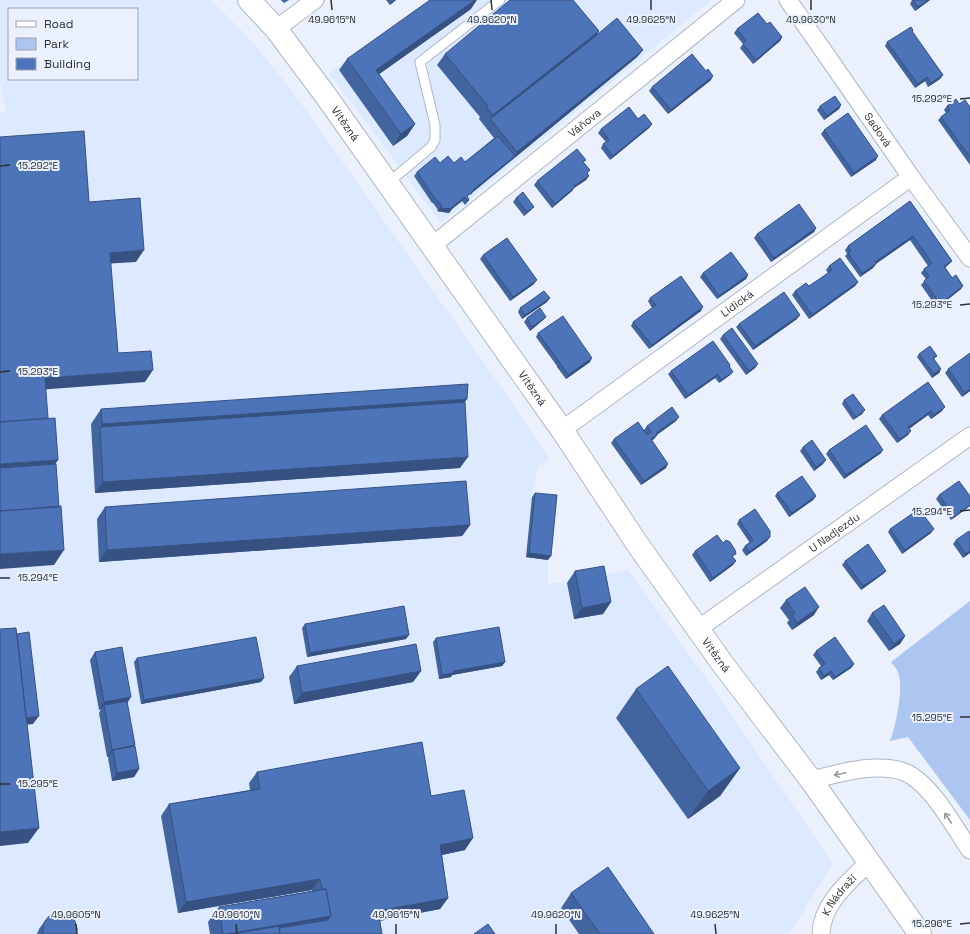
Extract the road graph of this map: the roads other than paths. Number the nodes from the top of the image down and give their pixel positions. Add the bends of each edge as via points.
1 (249, 0) edge
2 (315, 0) edge
3 (500, 0) edge
4 (736, 0) edge
5 (788, 0) edge
6 (276, 29) junction
7 (911, 177) junction
8 (388, 183) junction
9 (432, 246) junction
10 (970, 258) edge
11 (562, 430) junction
12 (970, 436) edge
13 (698, 629) junction
14 (811, 780) junction
15 (970, 850) edge
16 (869, 862) junction
17 (821, 934) edge
18 (920, 934) edge

1 - 6 main road, Vítězná
2 - 6 street
3 - 8 lane via 420,62 435,125 434,140 432,147
4 - 9 street, Váňova
5 - 7 street, Sadová
6 - 8 main road, Vítězná
7 - 10 street, Sadová
7 - 11 street, Lidická
8 - 9 main road, Vítězná
9 - 11 main road, Vítězná
11 - 13 main road, Vítězná via 638,545
12 - 13 street, U Nadjezdu
13 - 14 main road, Vítězná
15 -> 14 street via 928,791 903,771 892,768 866,769
14 - 16 main road, Vítězná
16 - 17 street, K Nádraží via 835,896 825,914
16 - 18 main road, Vítězná

